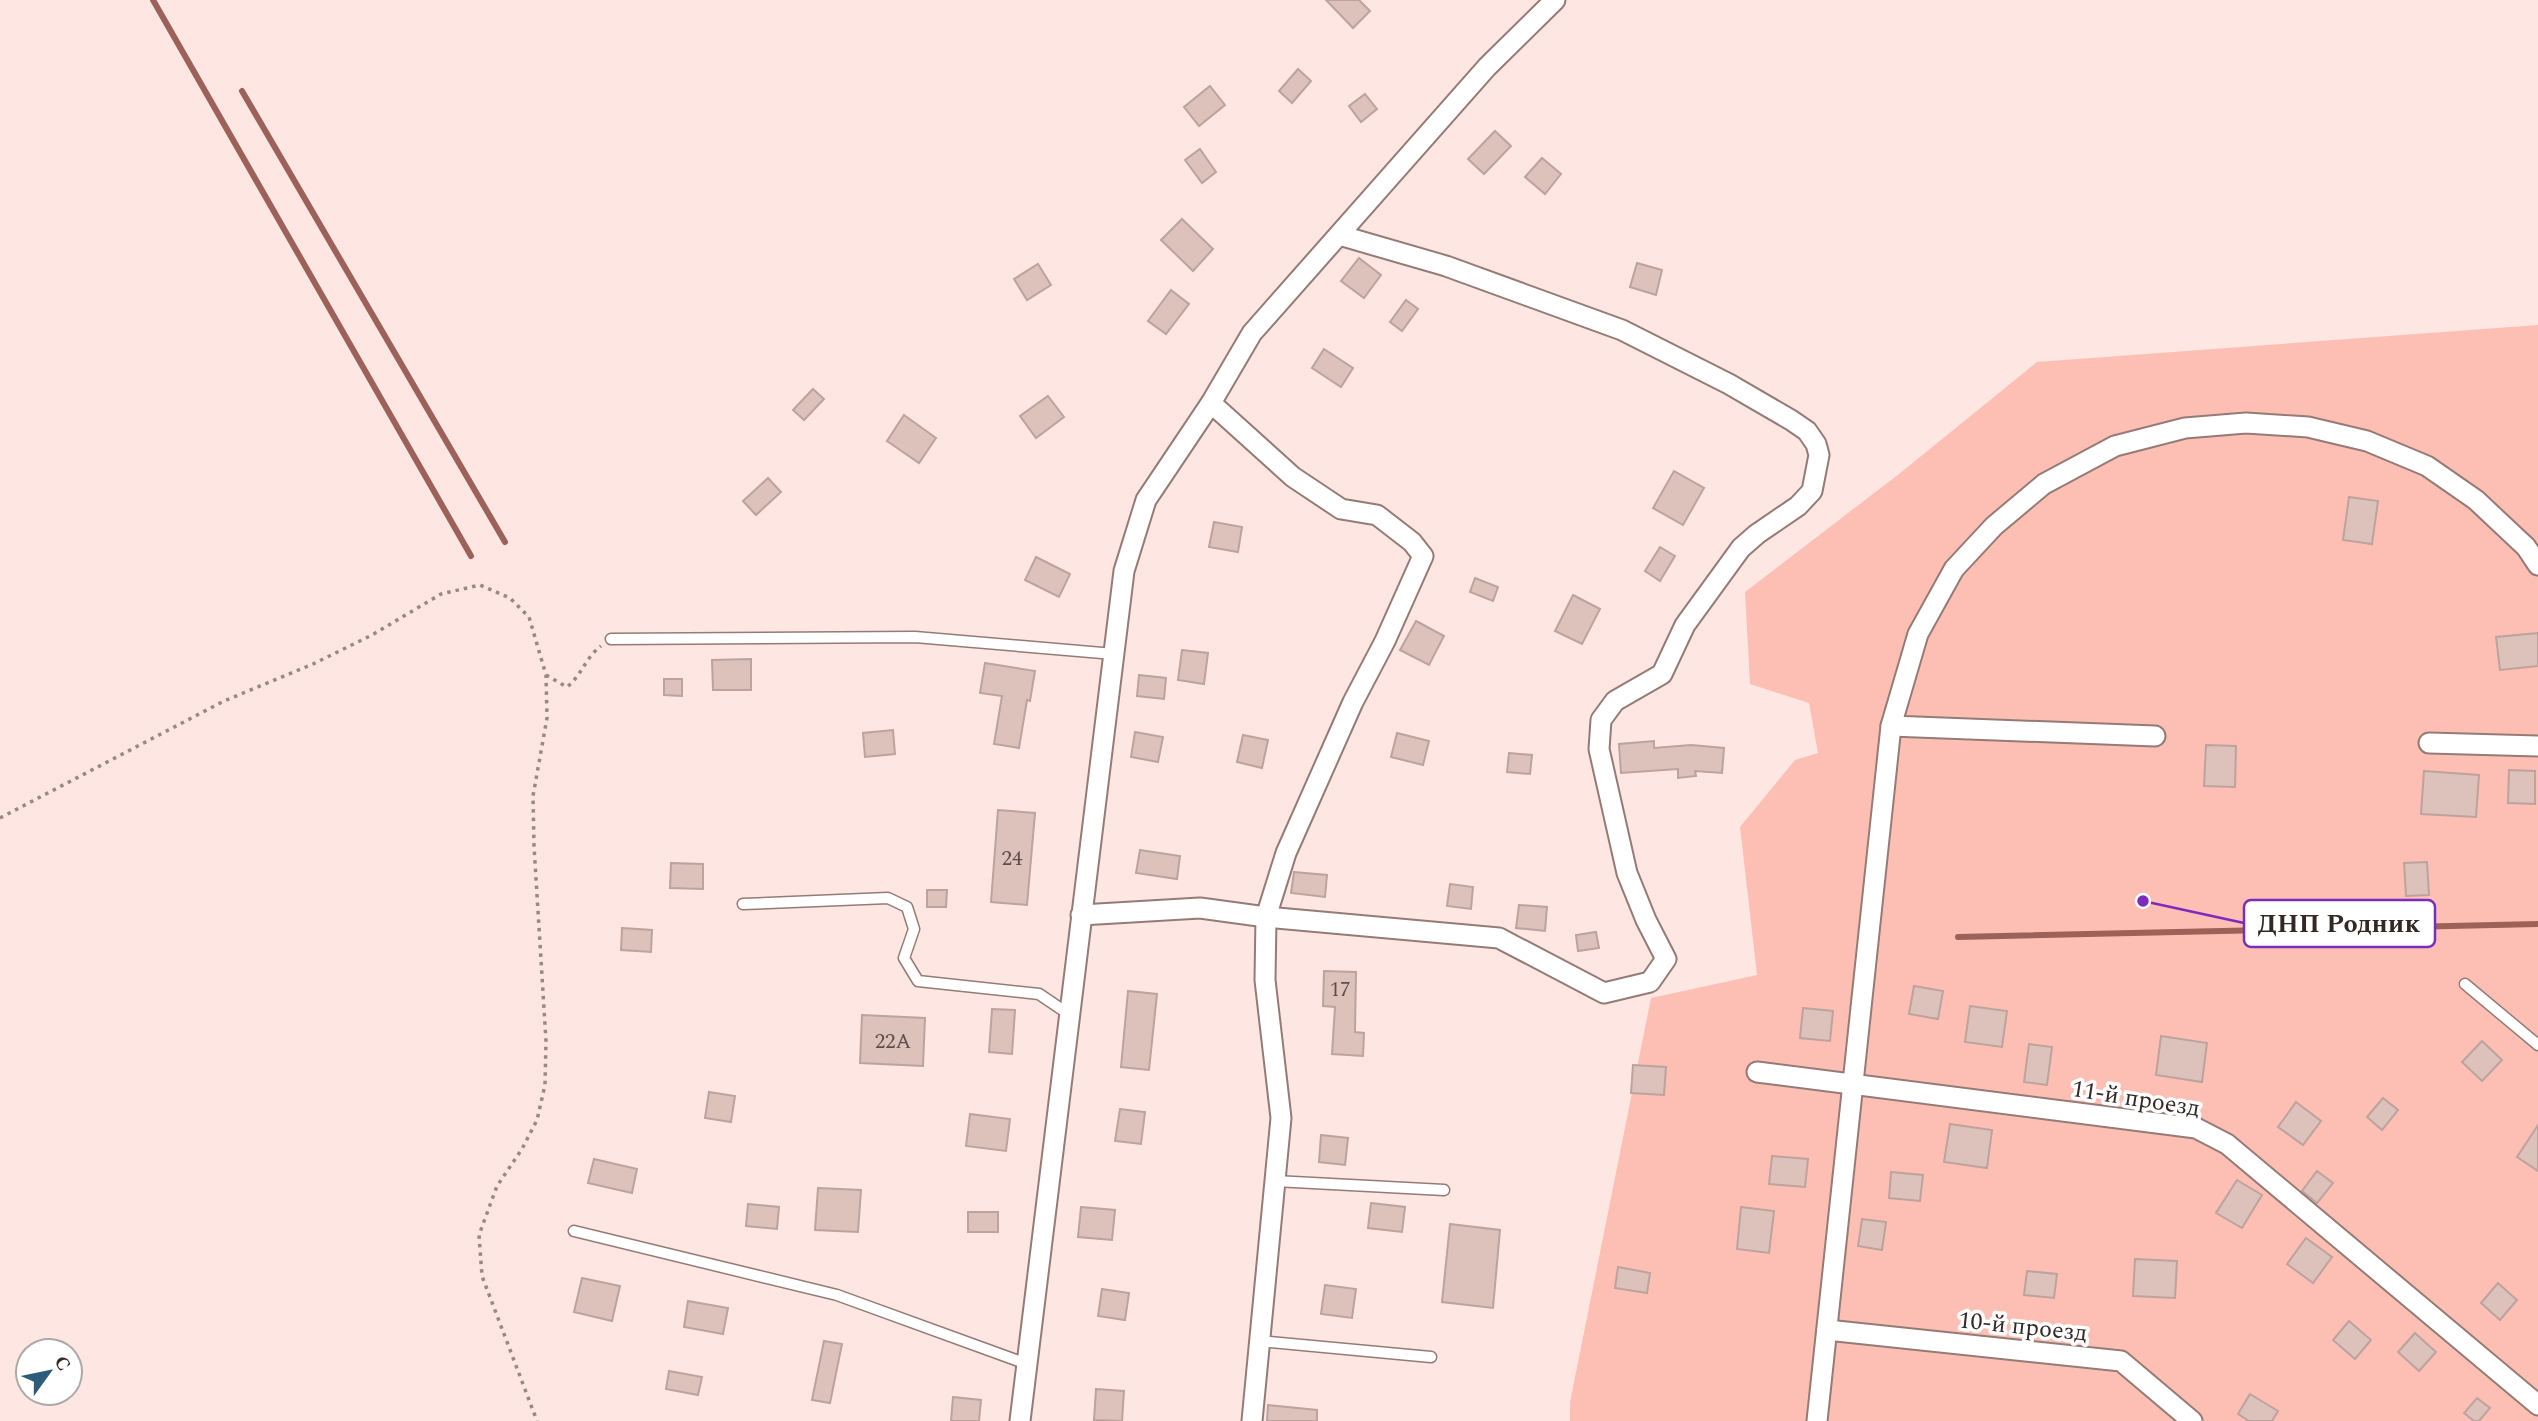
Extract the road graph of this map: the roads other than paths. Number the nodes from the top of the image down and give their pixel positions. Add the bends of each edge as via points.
1 (1555, 0) edge
2 (1339, 235) junction
3 (1211, 403) junction
4 (2538, 565) edge
5 (611, 639) road end
6 (1115, 654) junction
7 (1891, 726) junction
8 (2155, 736) dead end
9 (2429, 743) dead end
10 (2538, 746) edge
11 (743, 904) dead end
12 (1081, 915) junction
13 (1266, 917) junction
14 (2465, 984) dead end
15 (1070, 1016) junction
16 (2538, 1045) edge
17 (1756, 1072) dead end
18 (1853, 1085) junction
19 (1275, 1181) junction
20 (1444, 1189) dead end
21 (574, 1231) dead end
22 (1827, 1330) junction
23 (1259, 1341) junction
24 (1431, 1357) dead end
25 (1027, 1364) junction
26 (2538, 1405) edge
27 (1020, 1421) edge
28 (1252, 1421) edge
29 (1817, 1421) edge
30 (2192, 1421) edge

1 - 2 street via 1487,67
2 - 3 street via 1252,333
2 - 13 street via 1446,266 1622,330 1791,419 1807,430 1819,454 1812,491 1741,548 1685,625 1662,674 1615,701 1601,720 1599,749 1627,873 1665,959 1650,982 1604,993 1499,938
3 - 6 street via 1146,500 1124,571
3 - 13 street via 1293,477 1341,509 1377,515 1423,556 1286,853
4 - 7 street via 2526,547 2476,500 2427,466 2367,440 2308,427 2246,423 2185,428 2115,446 2045,484 1994,526 1954,569 1919,634
5 - 6 lane via 915,637
6 - 12 street
7 - 8 street
7 - 18 street
9 - 10 street
11 - 15 lane via 888,898 906,907 914,929 904,958 918,981 1039,994
12 - 13 street via 1200,908
12 - 15 street
13 - 19 street via 1265,980 1281,1118
14 - 16 lane
15 - 25 street
17 - 18 street, 11-й проезд
18 - 22 street
18 - 26 street, 11-й проезд via 2196,1128 2227,1144
19 - 20 lane
19 - 23 street
21 - 25 lane via 837,1294
22 - 29 street
22 - 30 street, 10-й проезд via 2121,1361
23 - 24 lane
23 - 28 street
25 - 27 street

